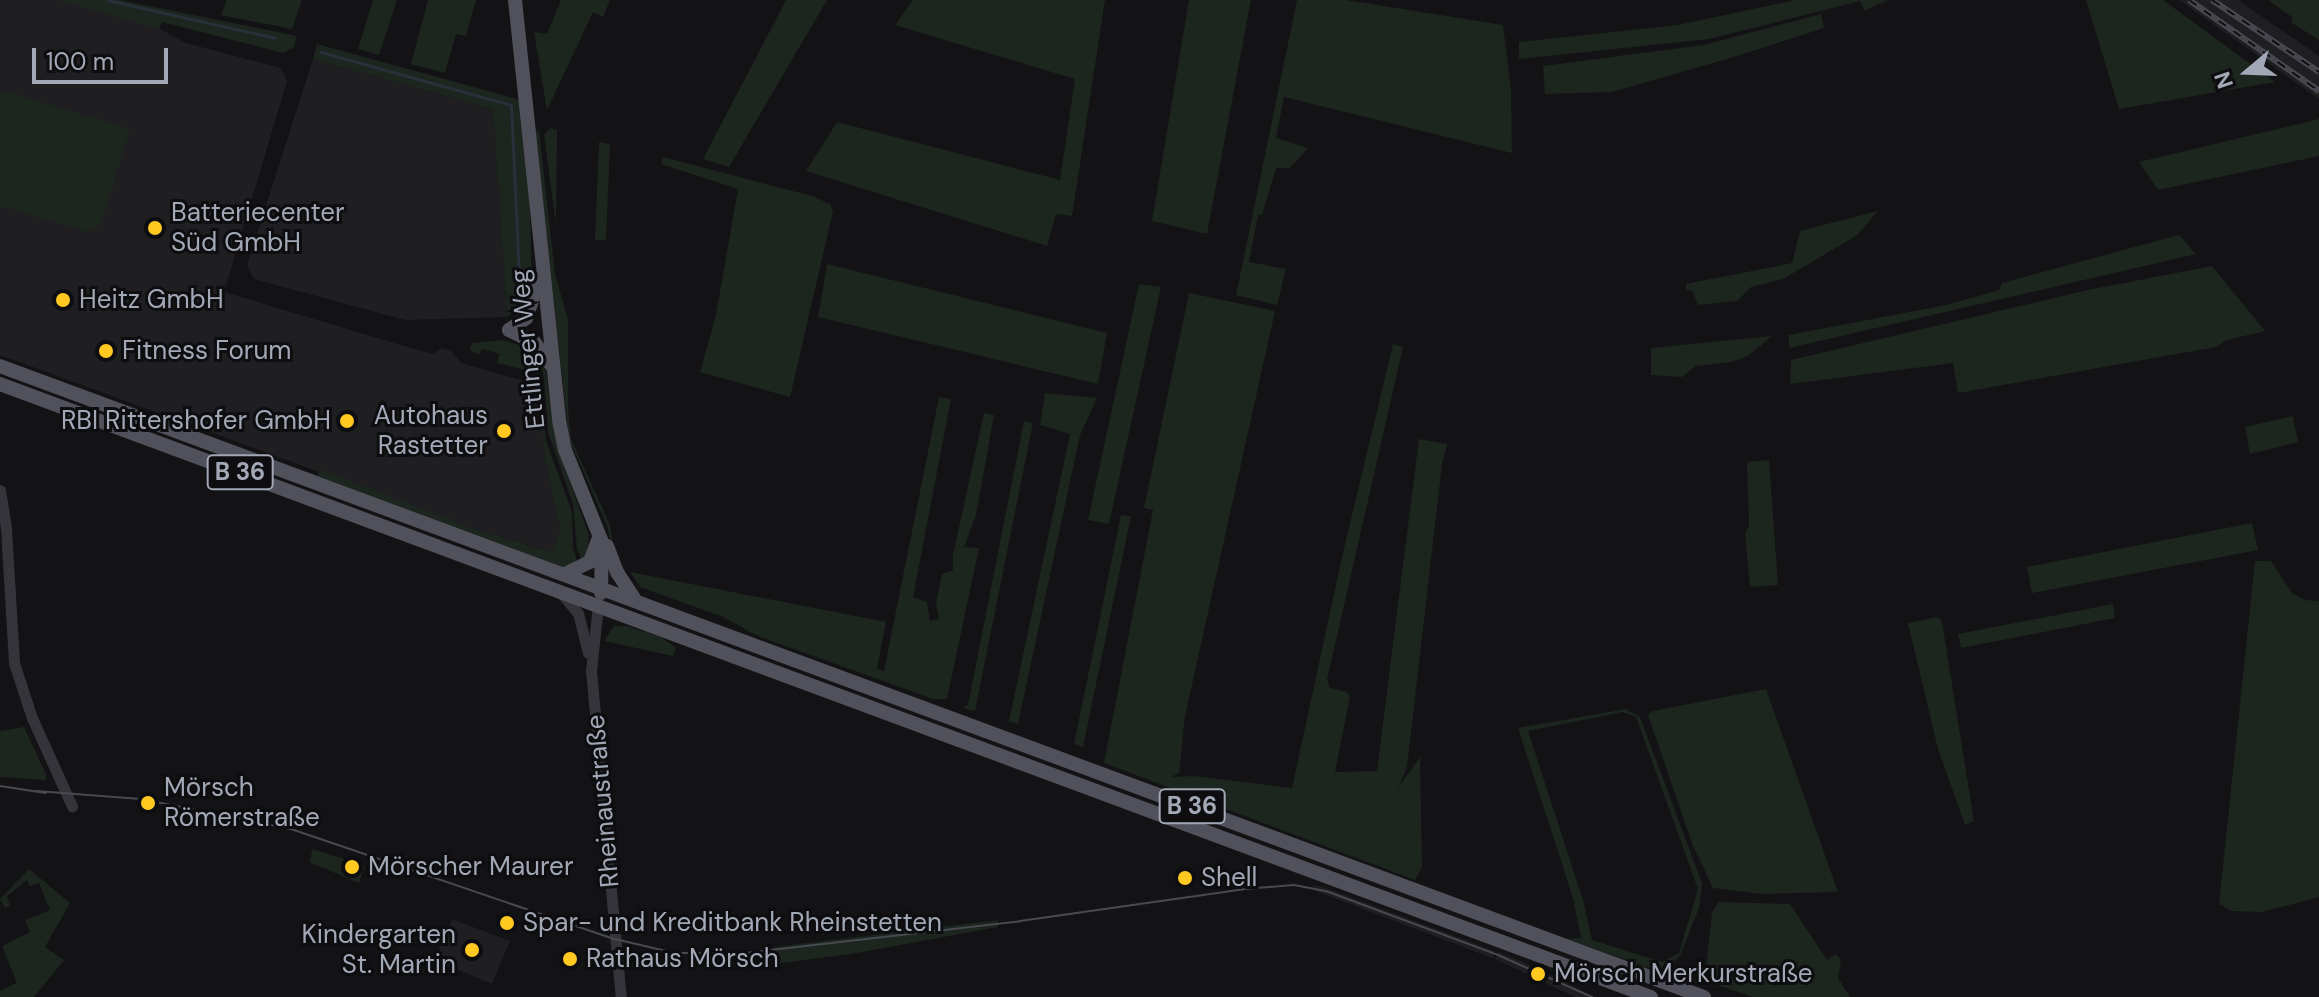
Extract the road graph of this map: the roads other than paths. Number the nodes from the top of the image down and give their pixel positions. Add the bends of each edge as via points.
1 (515, 0) edge
2 (543, 265) junction
3 (553, 367) junction
4 (1, 374) edge
5 (0, 490) edge
6 (597, 523) junction
7 (567, 573) junction
8 (602, 587) junction
9 (558, 590) junction
10 (634, 599) junction
11 (598, 605) junction
12 (591, 670) junction
13 (72, 806) dead end
14 (621, 997) edge
15 (1651, 997) edge
16 (1704, 997) edge

1 - 2 main road, Ettlinger Weg
2 - 3 main road, Ettlinger Weg
2 - 3 main road via 532,308 509,330 534,342
3 - 6 main road, Ettlinger Weg via 565,450
4 - 7 main road, B 36
4 - 9 main road, B 36
5 - 13 street via 14,663
6 - 7 main road via 595,553 584,566
6 - 8 main road, Ettlinger Weg
6 - 10 main road
7 - 8 main road, B 36
8 - 10 main road, B 36
8 - 11 main road, Ettlinger Weg
9 - 11 main road, B 36
9 - 12 street via 578,613
10 - 16 main road, B 36
11 - 12 street, Rheinaustraße
11 - 15 main road, B 36
12 - 14 street, Rheinaustraße

